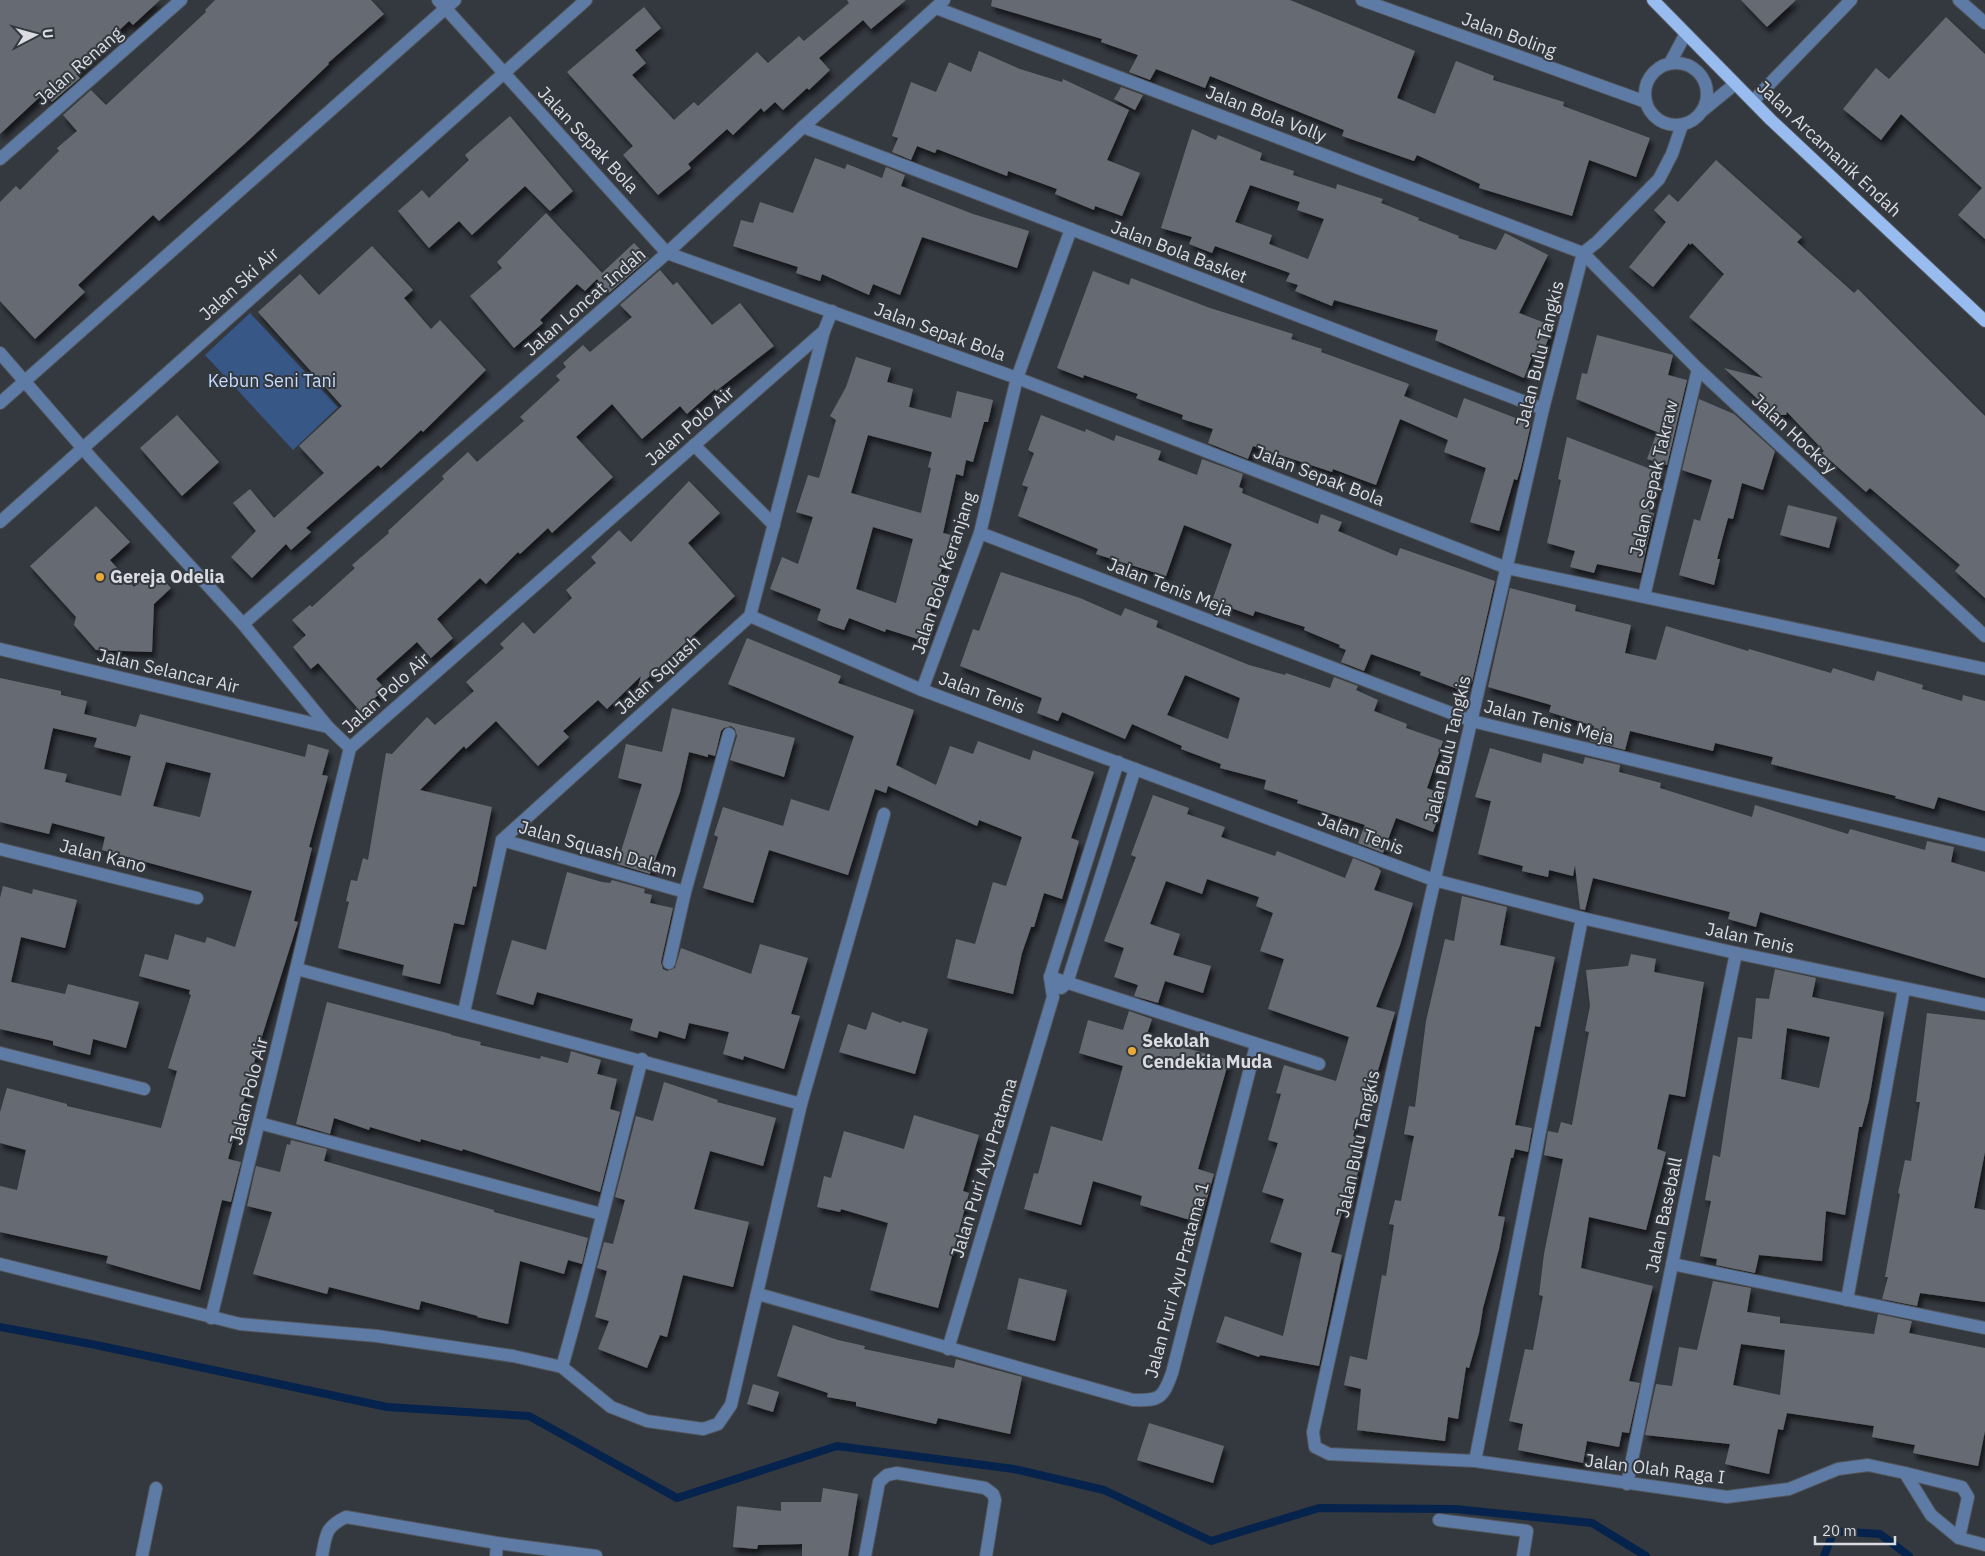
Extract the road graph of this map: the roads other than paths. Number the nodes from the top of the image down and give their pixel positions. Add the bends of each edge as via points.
1 (181, 0) edge
2 (586, 0) edge
3 (1362, 0) edge
4 (1653, 0) edge
5 (1851, 0) edge
6 (1959, 0) edge
7 (446, 3) edge
8 (940, 4) edge
9 (1985, 23) edge
10 (1685, 35) junction
11 (1670, 63) junction
12 (503, 74) junction
13 (1735, 84) junction
14 (1753, 101) junction
15 (1646, 102) junction
16 (1702, 112) junction
17 (1682, 125) junction
18 (803, 127) junction
19 (0, 159) edge
20 (1071, 229) junction
21 (668, 253) junction
22 (1583, 253) junction
23 (832, 311) junction
24 (1985, 321) edge
25 (824, 331) junction
26 (0, 353) edge
27 (1698, 369) junction
28 (1017, 378) junction
29 (25, 381) junction
30 (0, 403) edge
31 (1543, 409) junction
32 (694, 445) junction
33 (82, 447) junction
34 (0, 522) edge
35 (774, 525) junction
36 (980, 533) junction
37 (1507, 568) junction
38 (1644, 596) junction
39 (750, 616) junction
40 (243, 624) junction
41 (1985, 636) edge
42 (0, 648) edge
43 (1985, 669) edge
44 (922, 690) junction
45 (1472, 721) junction
46 (328, 727) junction
47 (729, 734) dead end
48 (350, 748) junction
49 (1118, 762) junction
50 (1135, 769) junction
51 (884, 814) dead end
52 (502, 840) junction
53 (1985, 845) edge
54 (0, 849) edge
55 (1434, 880) junction
56 (685, 892) junction
57 (197, 898) dead end
58 (1582, 918) junction
59 (1736, 953) junction
60 (668, 963) dead end
61 (297, 969) junction
62 (1050, 977) junction
63 (1067, 983) junction
64 (1904, 989) junction
65 (1053, 997) junction
66 (1985, 1005) edge
67 (464, 1012) junction
68 (1256, 1045) junction
69 (0, 1053) edge
70 (642, 1059) junction
71 (1319, 1064) dead end
72 (144, 1089) dead end
73 (801, 1104) junction
74 (259, 1123) junction
75 (601, 1214) junction
76 (0, 1264) edge
77 (1672, 1264) junction
78 (758, 1294) junction
79 (1847, 1300) junction
80 (211, 1318) junction
81 (1985, 1328) edge
82 (948, 1349) junction
83 (562, 1367) junction
84 (1315, 1447) joint
85 (1475, 1461) junction
86 (1905, 1473) junction
87 (1627, 1484) junction
88 (156, 1488) dead end
89 (1439, 1520) dead end
90 (1959, 1538) junction
91 (1985, 1545) edge
92 (496, 1550) edge
93 (142, 1556) edge
94 (322, 1556) edge
95 (596, 1556) edge
96 (865, 1556) edge
97 (986, 1556) edge
98 (1523, 1556) edge

1 - 19 street, Jalan Renang
2 - 12 street, Jalan Ski Air
3 - 15 street, Jalan Boling
4 - 10 main road, Jalan Arcamanik Endah
5 - 14 street
6 - 9 street
7 - 12 street, Jalan Sepak Bola
7 - 29 street
8 - 18 street, Jalan Loncat Indah
8 - 22 street, Jalan Bola Volly
10 - 11 street
10 - 13 main road, Jalan Arcamanik Endah
11 - 15 street via 1658,68 1649,78 1645,89
11 - 16 street via 1682,63 1702,76 1707,88
12 - 21 street, Jalan Sepak Bola
12 - 33 street, Jalan Ski Air
13 - 14 main road, Jalan Arcamanik Endah
13 - 16 street
14 - 24 main road, Jalan Arcamanik Endah
15 - 17 street via 1659,120 1670,125
16 - 17 street
17 - 22 street via 1672,154 1658,179
18 - 20 street, Jalan Bola Basket
18 - 21 street, Jalan Loncat Indah
20 - 28 street, Jalan Bola Keranjang
20 - 31 street, Jalan Bola Basket
21 - 23 street, Jalan Sepak Bola
21 - 40 street, Jalan Loncat Indah
22 - 27 street, Jalan Hockey
22 - 31 street, Jalan Bulu Tangkis
23 - 25 street, Jalan Polo Air
23 - 28 street, Jalan Sepak Bola
25 - 32 street, Jalan Polo Air
25 - 35 street
26 - 29 street
27 - 38 street, Jalan Sepak Takraw
27 - 41 street, Jalan Hockey
28 - 36 street, Jalan Bola Keranjang
28 - 37 street, Jalan Sepak Bola
29 - 30 street
29 - 33 street
31 - 37 street, Jalan Bulu Tangkis
32 - 35 street
32 - 48 street, Jalan Polo Air
33 - 34 street, Jalan Ski Air
33 - 40 street
35 - 39 street
36 - 44 street, Jalan Bola Keranjang
36 - 45 street, Jalan Tenis Meja
37 - 38 street
37 - 45 street, Jalan Bulu Tangkis
38 - 43 street
39 - 44 street, Jalan Tenis
39 - 52 street, Jalan Squash
40 - 46 street
42 - 46 street, Jalan Selancar Air
44 - 49 street, Jalan Tenis
45 - 53 street, Jalan Tenis Meja
45 - 55 street, Jalan Bulu Tangkis
46 - 48 street
47 - 56 street, Jalan Squash Dalam
48 - 61 street, Jalan Polo Air
49 - 50 street, Jalan Tenis
49 - 62 street, Jalan Puri Ayu Pratama
50 - 55 street, Jalan Tenis
50 - 63 street, Jalan Puri Ayu Pratama
51 - 73 street
52 - 56 street, Jalan Squash Dalam
52 - 67 street
54 - 57 street, Jalan Kano
55 - 58 street, Jalan Tenis
55 - 84 street, Jalan Bulu Tangkis via 1312,1432
56 - 60 street, Jalan Squash Dalam
58 - 59 street, Jalan Tenis
58 - 85 street
59 - 64 street, Jalan Tenis
59 - 77 street, Jalan Baseball
61 - 67 street
61 - 74 street, Jalan Polo Air
62 - 63 street
62 - 65 street, Jalan Puri Ayu Pratama
63 - 65 street, Jalan Puri Ayu Pratama
63 - 68 street
64 - 66 street, Jalan Tenis
64 - 79 street
65 - 82 street, Jalan Puri Ayu Pratama
67 - 70 street
68 - 71 street
68 - 82 street, Jalan Puri Ayu Pratama 1 via 1166,1392 1154,1400 1133,1400
69 - 72 street
70 - 73 street
70 - 75 street
73 - 78 street
74 - 75 street
74 - 80 street, Jalan Polo Air
75 - 83 street
76 - 80 street
77 - 79 street
77 - 87 street, Jalan Baseball
78 - 82 street, Jalan Puri Ayu Pratama 1
78 - 83 street via 731,1405 718,1424 703,1429 647,1421 611,1407
79 - 81 street
80 - 83 street via 240,1324 377,1336 474,1349
84 - 85 street, Jalan Olah Raga I via 1329,1454
85 - 87 street, Jalan Olah Raga I
86 - 87 street, Jalan Olah Raga I via 1868,1465 1838,1469 1789,1488 1727,1497
86 - 90 street via 1931,1515
86 - 90 street, Jalan Olah Raga I via 1962,1487 1968,1497
88 - 93 street
89 - 98 street via 1527,1531
90 - 91 street
92 - 94 street via 346,1517 326,1532
92 - 95 street
96 - 97 street via 879,1482 897,1472 985,1488 993,1494 995,1500

